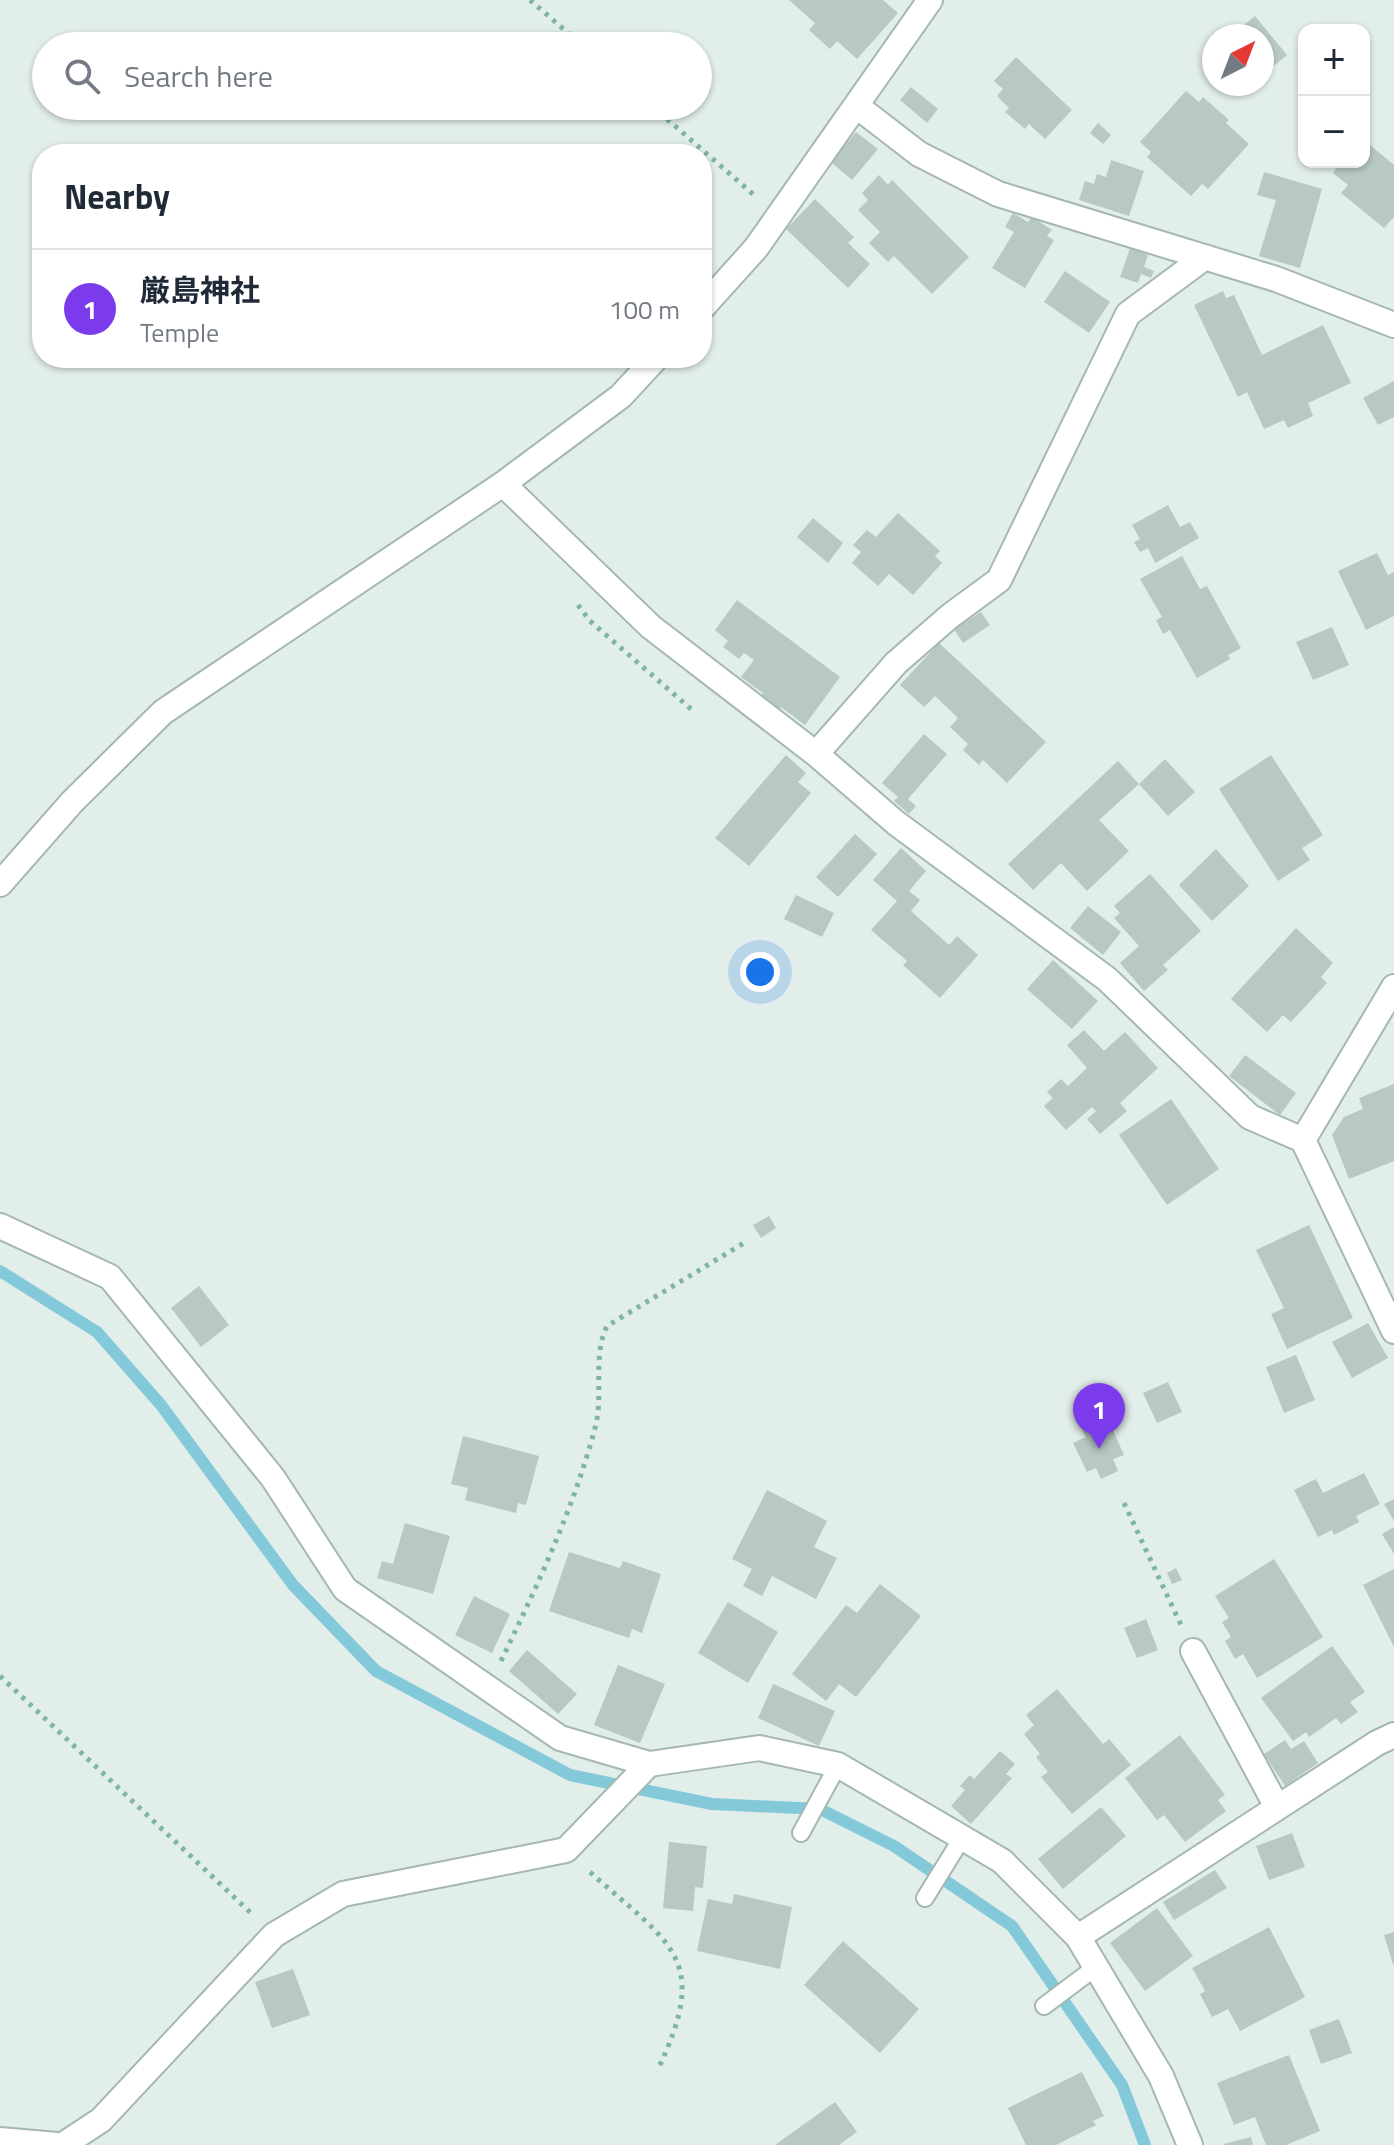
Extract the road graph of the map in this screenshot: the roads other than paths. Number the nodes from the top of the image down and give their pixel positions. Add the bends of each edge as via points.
1 (930, 0) edge
2 (858, 107) junction
3 (1205, 257) junction
4 (712, 297) edge
5 (1394, 325) edge
6 (647, 368) edge
7 (503, 484) junction
8 (816, 754) junction
9 (0, 884) edge
10 (1394, 987) edge
11 (1303, 1140) junction
12 (0, 1226) edge
13 (1394, 1331) edge
14 (1193, 1651) road end
15 (1394, 1735) edge
16 (648, 1766) junction
17 (833, 1774) junction
18 (1277, 1807) junction
19 (801, 1833) dead end
20 (958, 1846) junction
21 (925, 1898) dead end
22 (1078, 1937) junction
23 (1088, 1973) junction
24 (1044, 2006) dead end
25 (0, 2140) edge
26 (1187, 2144) edge
27 (60, 2145) edge

1 - 2 street
2 - 3 street via 919,154 998,194
2 - 4 street via 756,248
3 - 5 street
3 - 8 street via 1128,314 999,580 896,663
6 - 7 street via 621,396
7 - 8 street via 651,627
7 - 9 street via 163,712 72,802
8 - 11 street via 896,823 1107,979 1250,1117
10 - 11 street
11 - 13 street
12 - 16 street via 110,1277 273,1478 345,1589 560,1738
14 - 18 street
15 - 18 street
16 - 17 street via 759,1748
16 - 27 street via 566,1850 343,1894 274,1935 101,2120
17 - 19 lane
17 - 20 street
18 - 22 street
20 - 21 lane
20 - 22 street via 1002,1861
22 - 23 street
23 - 24 lane
23 - 26 street via 1161,2076
25 - 27 street

